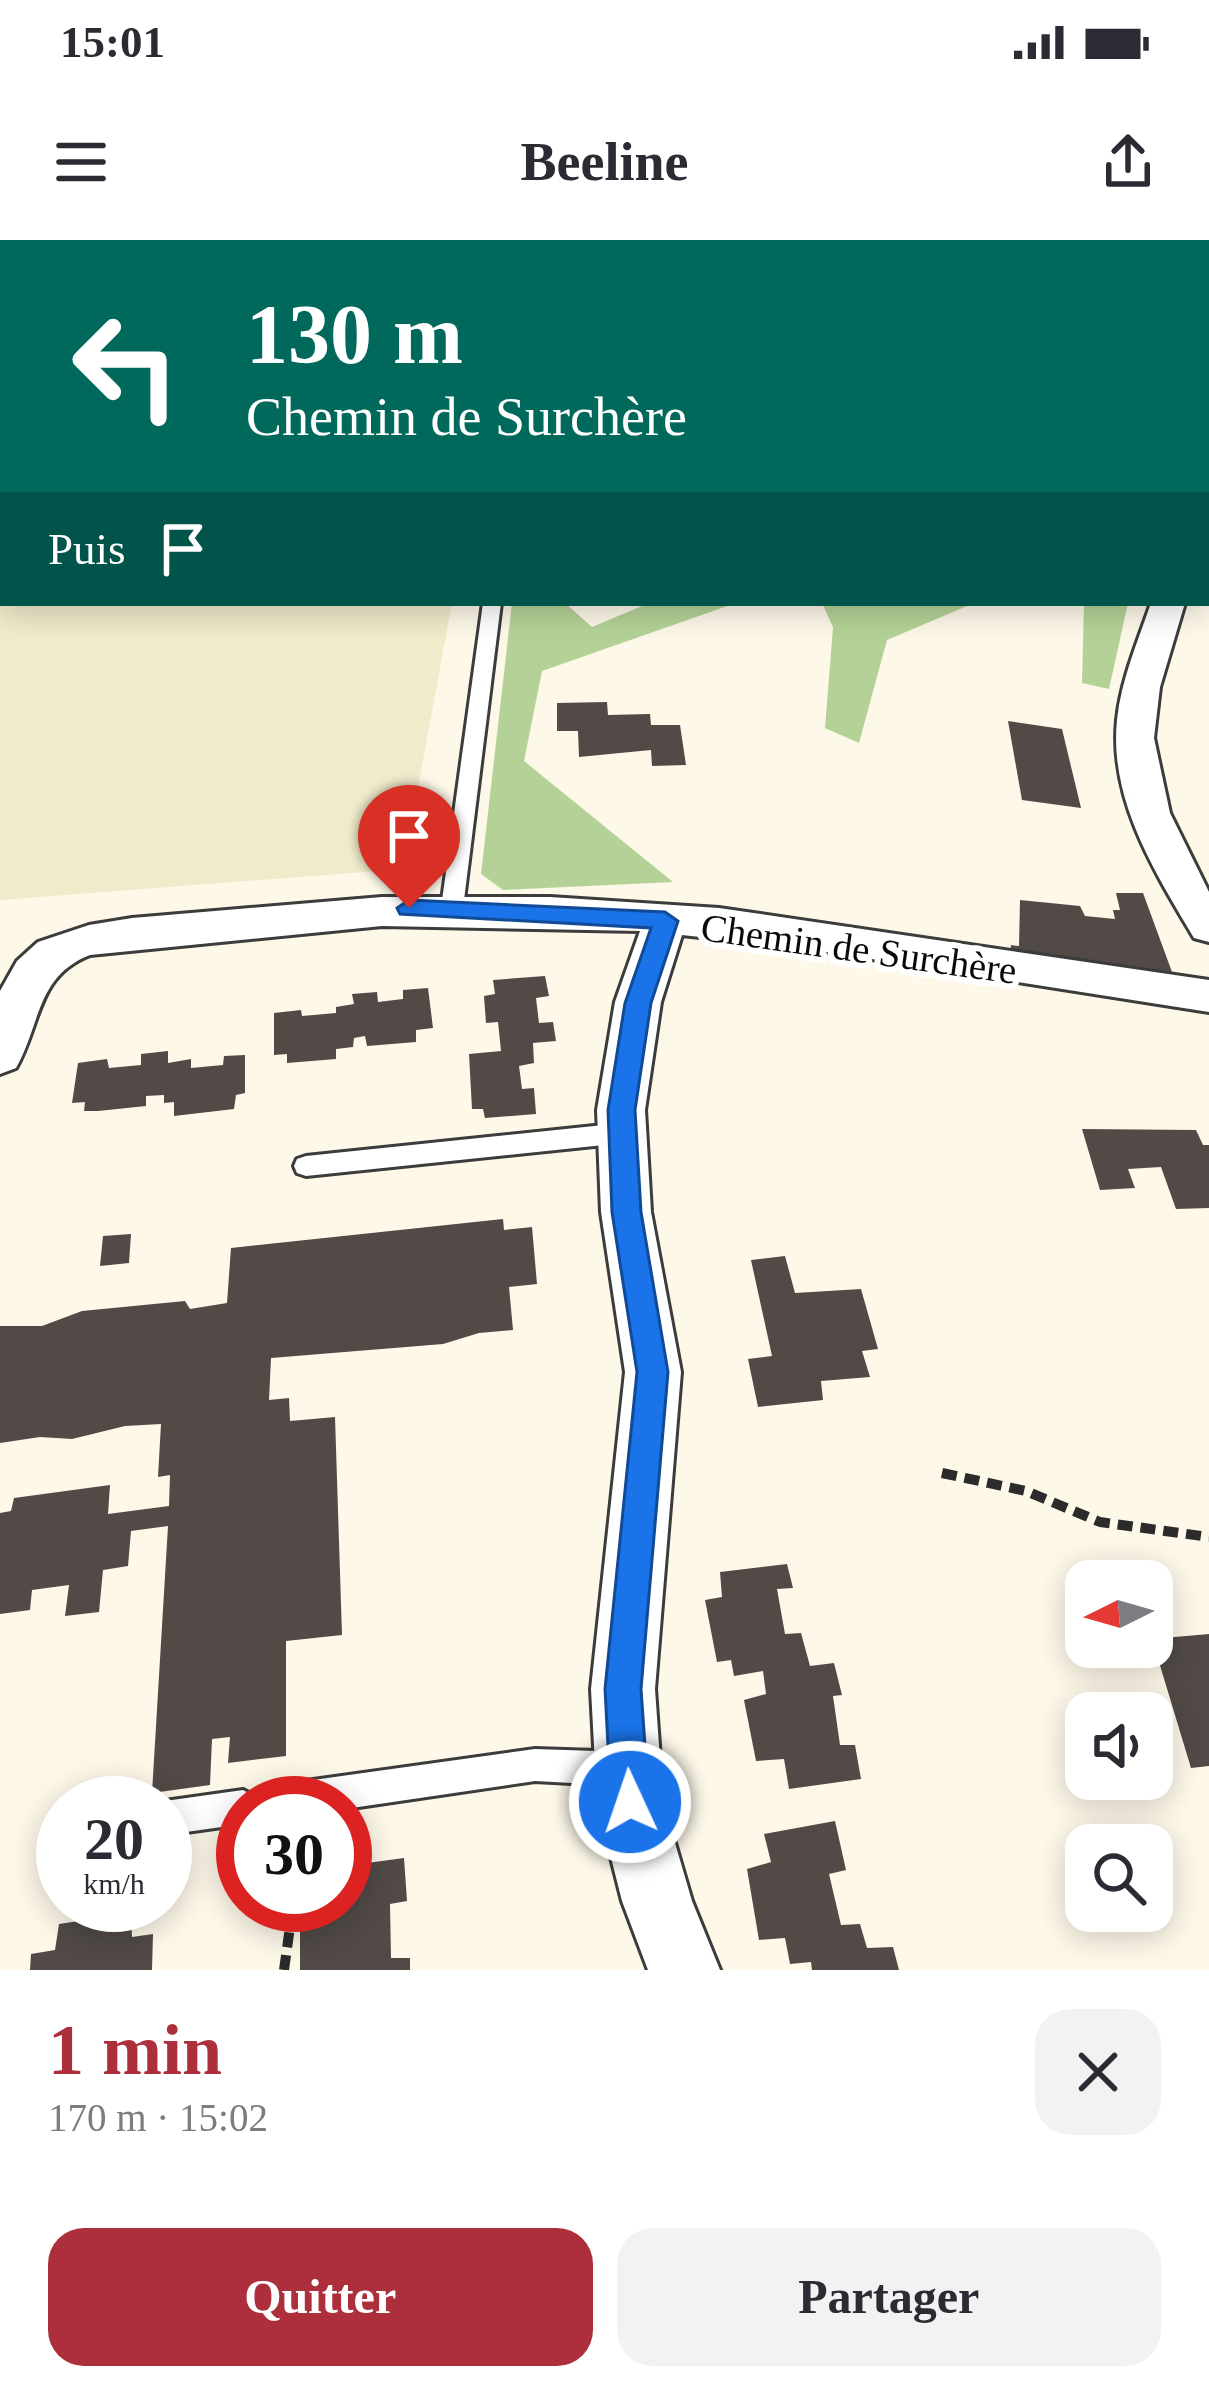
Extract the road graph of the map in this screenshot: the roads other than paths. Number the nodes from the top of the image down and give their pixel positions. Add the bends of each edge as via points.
1 (492, 606) edge
2 (1167, 606) edge
3 (452, 908) junction
4 (665, 921) junction
5 (1209, 927) edge
6 (1209, 996) edge
7 (0, 1056) edge
8 (623, 1133) junction
9 (306, 1166) dead end
10 (628, 1769) junction
11 (372, 1788) edge
12 (684, 1970) edge

1 - 3 lane
2 - 5 street via 1140,694 1139,770 1164,847
3 - 4 street, Chemin de Surchère
3 - 7 street, Chemin de Surchère via 312,913 103,939 52,954 22,990
4 - 6 street, Chemin de Surchère via 884,944
4 - 8 street via 638,1003
8 - 9 lane
8 - 10 street via 626,1212 652,1372 623,1689
10 - 11 lane via 535,1765
10 - 12 street via 657,1901

